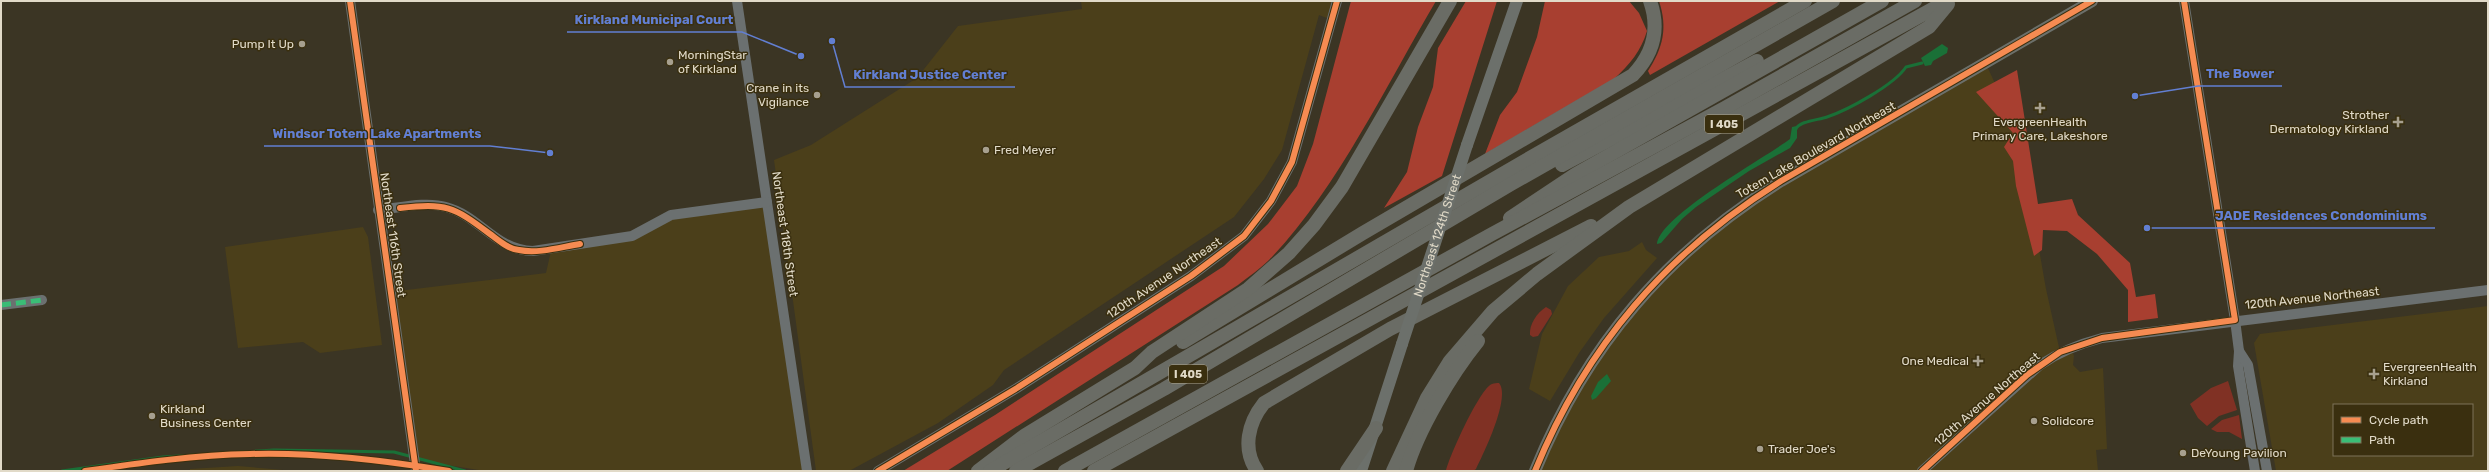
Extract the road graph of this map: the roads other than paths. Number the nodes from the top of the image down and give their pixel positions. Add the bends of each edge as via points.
1 (350, 1) edge
2 (737, 1) edge
3 (1337, 1) edge
4 (1450, 1) edge
5 (1517, 1) edge
6 (1650, 1) edge
7 (1805, 1) edge
8 (1832, 1) edge
9 (1863, 1) edge
10 (1882, 1) edge
11 (1915, 1) edge
12 (1947, 1) edge
13 (1951, 1) edge
14 (2092, 1) edge
15 (2184, 1) edge
16 (1511, 184) junction
17 (767, 202) junction
18 (1629, 207) junction
19 (378, 210) junction
20 (1492, 234) junction
21 (1537, 274) junction
22 (2488, 290) edge
23 (42, 300) dead end
24 (1, 306) edge
25 (2235, 320) junction
26 (2240, 352) junction
27 (1136, 368) junction
28 (1376, 428) junction
29 (416, 471) edge
30 (807, 471) edge
31 (878, 471) edge
32 (978, 471) edge
33 (990, 471) edge
34 (1016, 471) edge
35 (1065, 471) edge
36 (1094, 471) edge
37 (1257, 471) edge
38 (1347, 471) edge
39 (1361, 471) edge
40 (1393, 471) edge
41 (1406, 471) edge
42 (1535, 471) edge
43 (1922, 471) edge
44 (2255, 471) edge
45 (2267, 471) edge

1 - 19 street, Northeast 116th Street
2 - 17 street, Northeast 118th Street
3 - 31 street, 120th Avenue Northeast via 1292,162 1271,201 1244,236 1191,276 1017,388
4 - 27 highway via 1342,187 1309,231 1248,289 1152,352
5 - 28 main road, Northeast 124th Street, bridge via 1467,145
6 - 27 highway via 1654,16 1652,44 1642,65 1633,75
7 - 33 highway, I 405
8 - 16 highway, I 405
9 - 16 highway via 1640,126 1535,179
10 - 20 highway via 1576,174 1520,209
11 - 20 highway, I 405 via 1685,130
12 - 36 highway, I 405
13 - 18 highway via 1929,27
14 - 42 main road, Totem Lake Boulevard Northeast via 1781,181 1701,237 1664,271 1600,348 1572,392
15 - 25 street
16 - 34 highway, I 405 via 1164,388
17 - 19 street via 670,215 632,236 533,251 518,250 502,243 466,216 446,207 429,205
17 - 30 street, Northeast 118th Street
18 - 21 highway
18 - 37 highway via 1390,329 1276,394 1256,413 1249,433 1250,457
19 - 29 street, Northeast 116th Street
20 - 35 highway, I 405
21 - 40 highway via 1493,311 1450,361 1420,411
21 - 41 highway via 1476,343 1451,380 1430,416
22 - 25 street, 120th Avenue Northeast
23 - 24 street
25 - 26 street
25 - 43 street, 120th Avenue Northeast via 2102,338 2060,352 2027,375
26 - 44 street via 2238,366
26 - 45 street via 2248,365
27 - 32 highway via 1024,436
28 - 38 highway
28 - 39 main road, Northeast 124th Street

